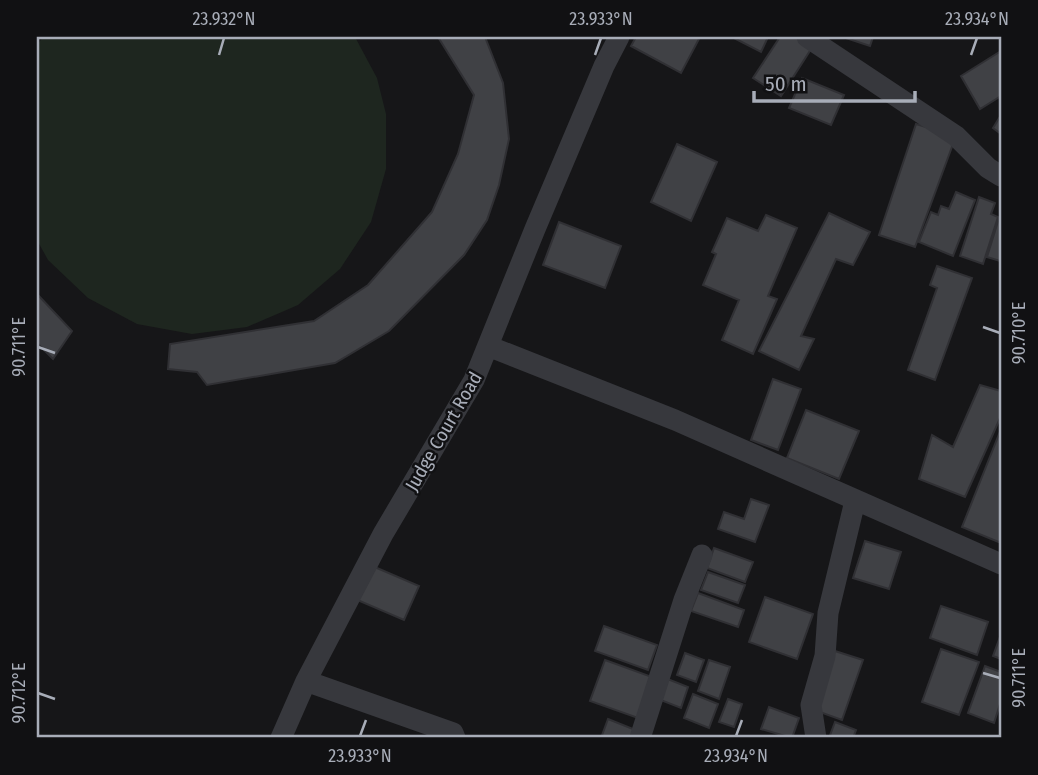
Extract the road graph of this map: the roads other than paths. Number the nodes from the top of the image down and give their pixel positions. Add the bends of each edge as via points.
1 (618, 37) edge
2 (807, 37) edge
3 (1001, 176) edge
4 (488, 346) junction
5 (855, 501) junction
6 (702, 555) dead end
7 (1001, 564) edge
8 (306, 681) junction
9 (281, 738) edge
10 (455, 738) edge
11 (640, 738) edge
12 (816, 738) edge

1 - 4 street, Judge Court Road
2 - 3 street via 956,136
4 - 5 street via 675,420
4 - 8 street, Judge Court Road via 474,380 383,534
5 - 7 street
5 - 12 street via 811,705
6 - 11 street
8 - 9 street, Judge Court Road
8 - 10 street via 453,733

